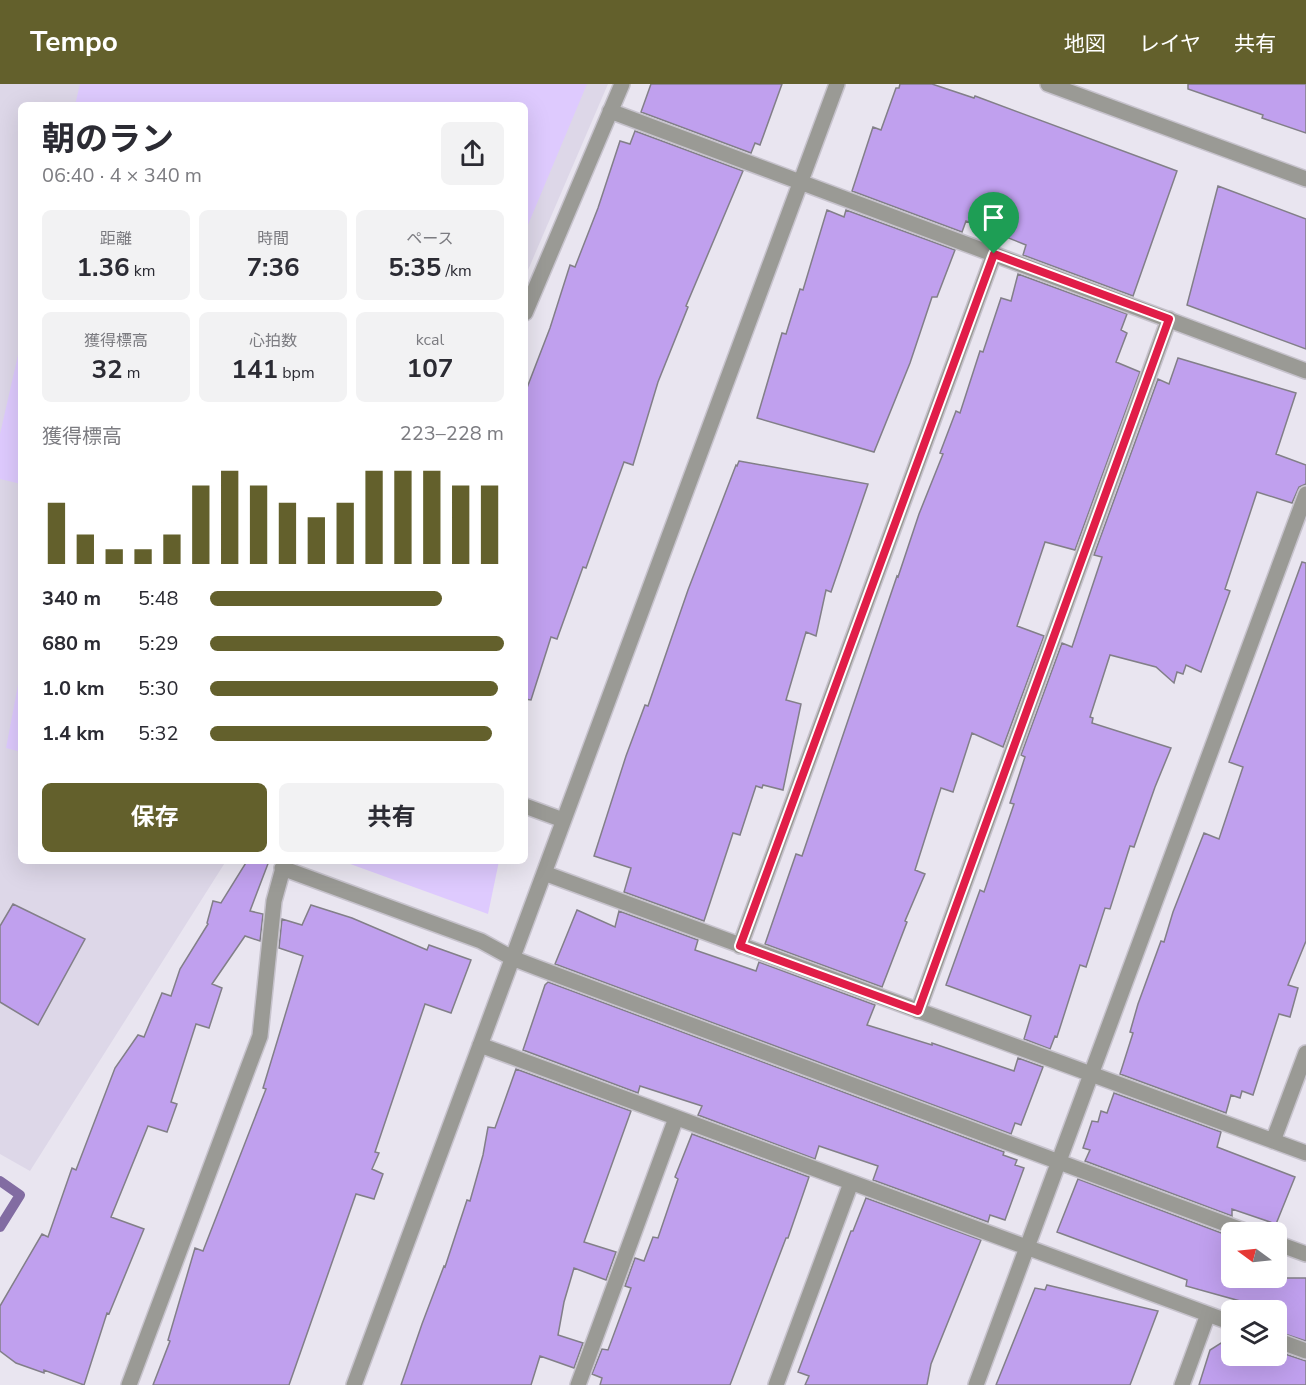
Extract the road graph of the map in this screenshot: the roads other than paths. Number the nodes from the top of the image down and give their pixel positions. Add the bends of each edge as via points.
1 (622, 84) edge
2 (837, 84) edge
3 (1048, 84) edge
4 (610, 111) junction
5 (1306, 179) edge
6 (801, 181) junction
7 (994, 254) junction
8 (528, 306) edge
9 (1169, 319) junction
10 (1306, 371) edge
11 (1306, 494) edge
12 (528, 807) edge
13 (563, 820) junction
14 (283, 864) edge
15 (544, 873) junction
16 (740, 946) junction
17 (512, 958) junction
18 (918, 1011) junction
19 (480, 1046) junction
20 (1306, 1053) edge
21 (1090, 1074) junction
22 (676, 1119) junction
23 (1274, 1141) junction
24 (1306, 1153) edge
25 (1058, 1162) junction
26 (851, 1183) junction
27 (1221, 1222) edge
28 (1287, 1247) edge
29 (1026, 1248) junction
30 (1306, 1254) edge
31 (1208, 1314) junction
32 (1221, 1319) edge
33 (1287, 1344) edge
34 (1306, 1351) edge
35 (129, 1385) edge
36 (354, 1385) edge
37 (578, 1385) edge
38 (776, 1385) edge
39 (976, 1385) edge
40 (1182, 1385) edge

1 - 4 street
2 - 6 street
3 - 5 street
4 - 6 street
4 - 8 street
6 - 7 street
6 - 13 street
7 - 9 street
7 - 16 street
9 - 10 street
9 - 18 street
11 - 21 street
12 - 13 street
13 - 15 street
14 - 17 street via 481,941
14 - 35 street via 274,901 260,1036
15 - 16 street
15 - 17 street
16 - 18 street
17 - 19 street
17 - 25 street
18 - 21 street
19 - 22 street
19 - 36 street
20 - 23 street
21 - 23 street
21 - 25 street
22 - 26 street
22 - 37 street
23 - 24 street
25 - 27 street
25 - 29 street
26 - 29 street
26 - 38 street
28 - 30 street
29 - 31 street
29 - 39 street
31 - 32 street
31 - 40 street
33 - 34 street

